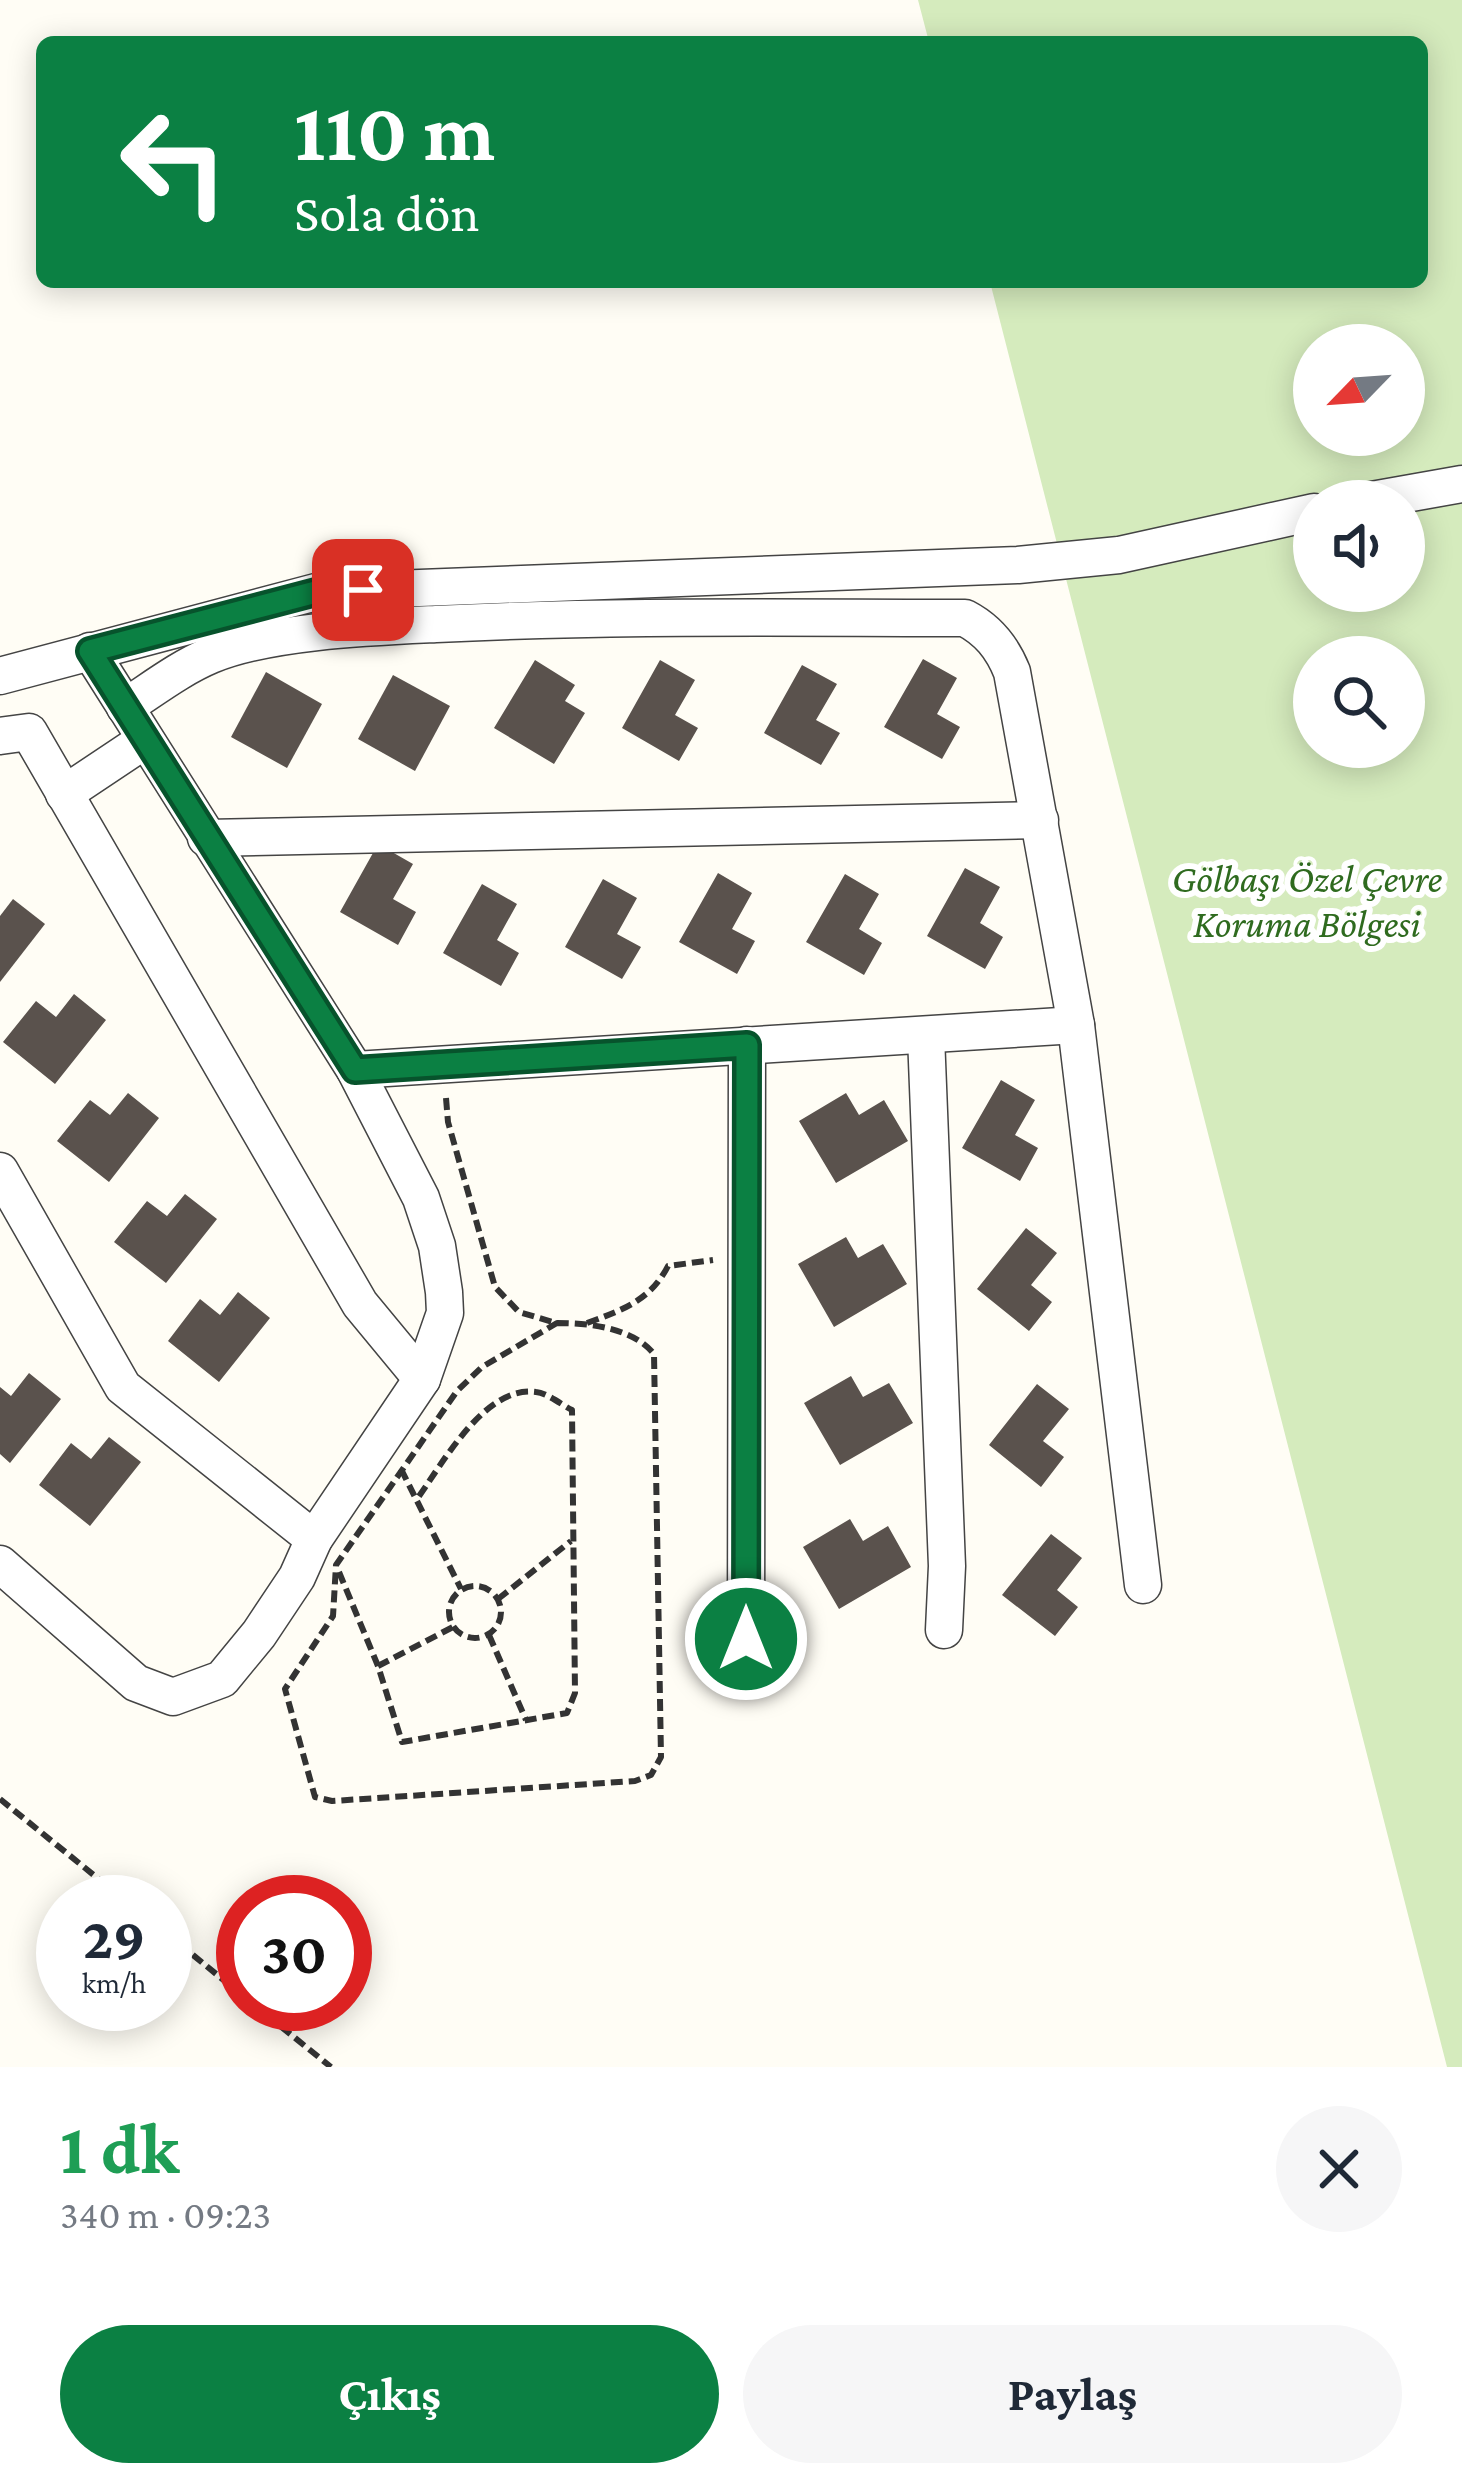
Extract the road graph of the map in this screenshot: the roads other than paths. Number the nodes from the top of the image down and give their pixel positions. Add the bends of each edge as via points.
1 (1462, 484) edge
2 (1425, 491) edge
3 (1293, 517) edge
4 (90, 651) junction
5 (0, 676) edge
6 (125, 707) junction
7 (0, 736) edge
8 (146, 740) junction
9 (64, 794) junction
10 (1040, 820) junction
11 (206, 838) junction
12 (1076, 1025) junction
13 (926, 1036) junction
14 (747, 1045) junction
15 (355, 1070) junction
16 (0, 1171) edge
17 (422, 1379) junction
18 (325, 1552) junction
19 (0, 1564) edge
20 (1143, 1585) dead end
21 (944, 1630) dead end
22 (746, 1639) dead end

1 - 2 street
3 - 4 street via 1119,555 1018,566 316,592
4 - 5 street
4 - 6 street
6 - 8 street
6 - 10 street via 214,654 372,627 964,618 998,644 1012,672
7 - 9 street via 28,732
8 - 9 street
8 - 11 street
9 - 17 street via 360,1304
10 - 11 street
10 - 12 street
11 - 15 street
12 - 13 street
12 - 20 street
13 - 14 street
13 - 21 street
14 - 15 street
14 - 22 street
15 - 17 street via 437,1246 445,1312
16 - 18 street via 123,1387
17 - 18 street via 388,1461
18 - 19 street via 222,1679 173,1696 136,1683

